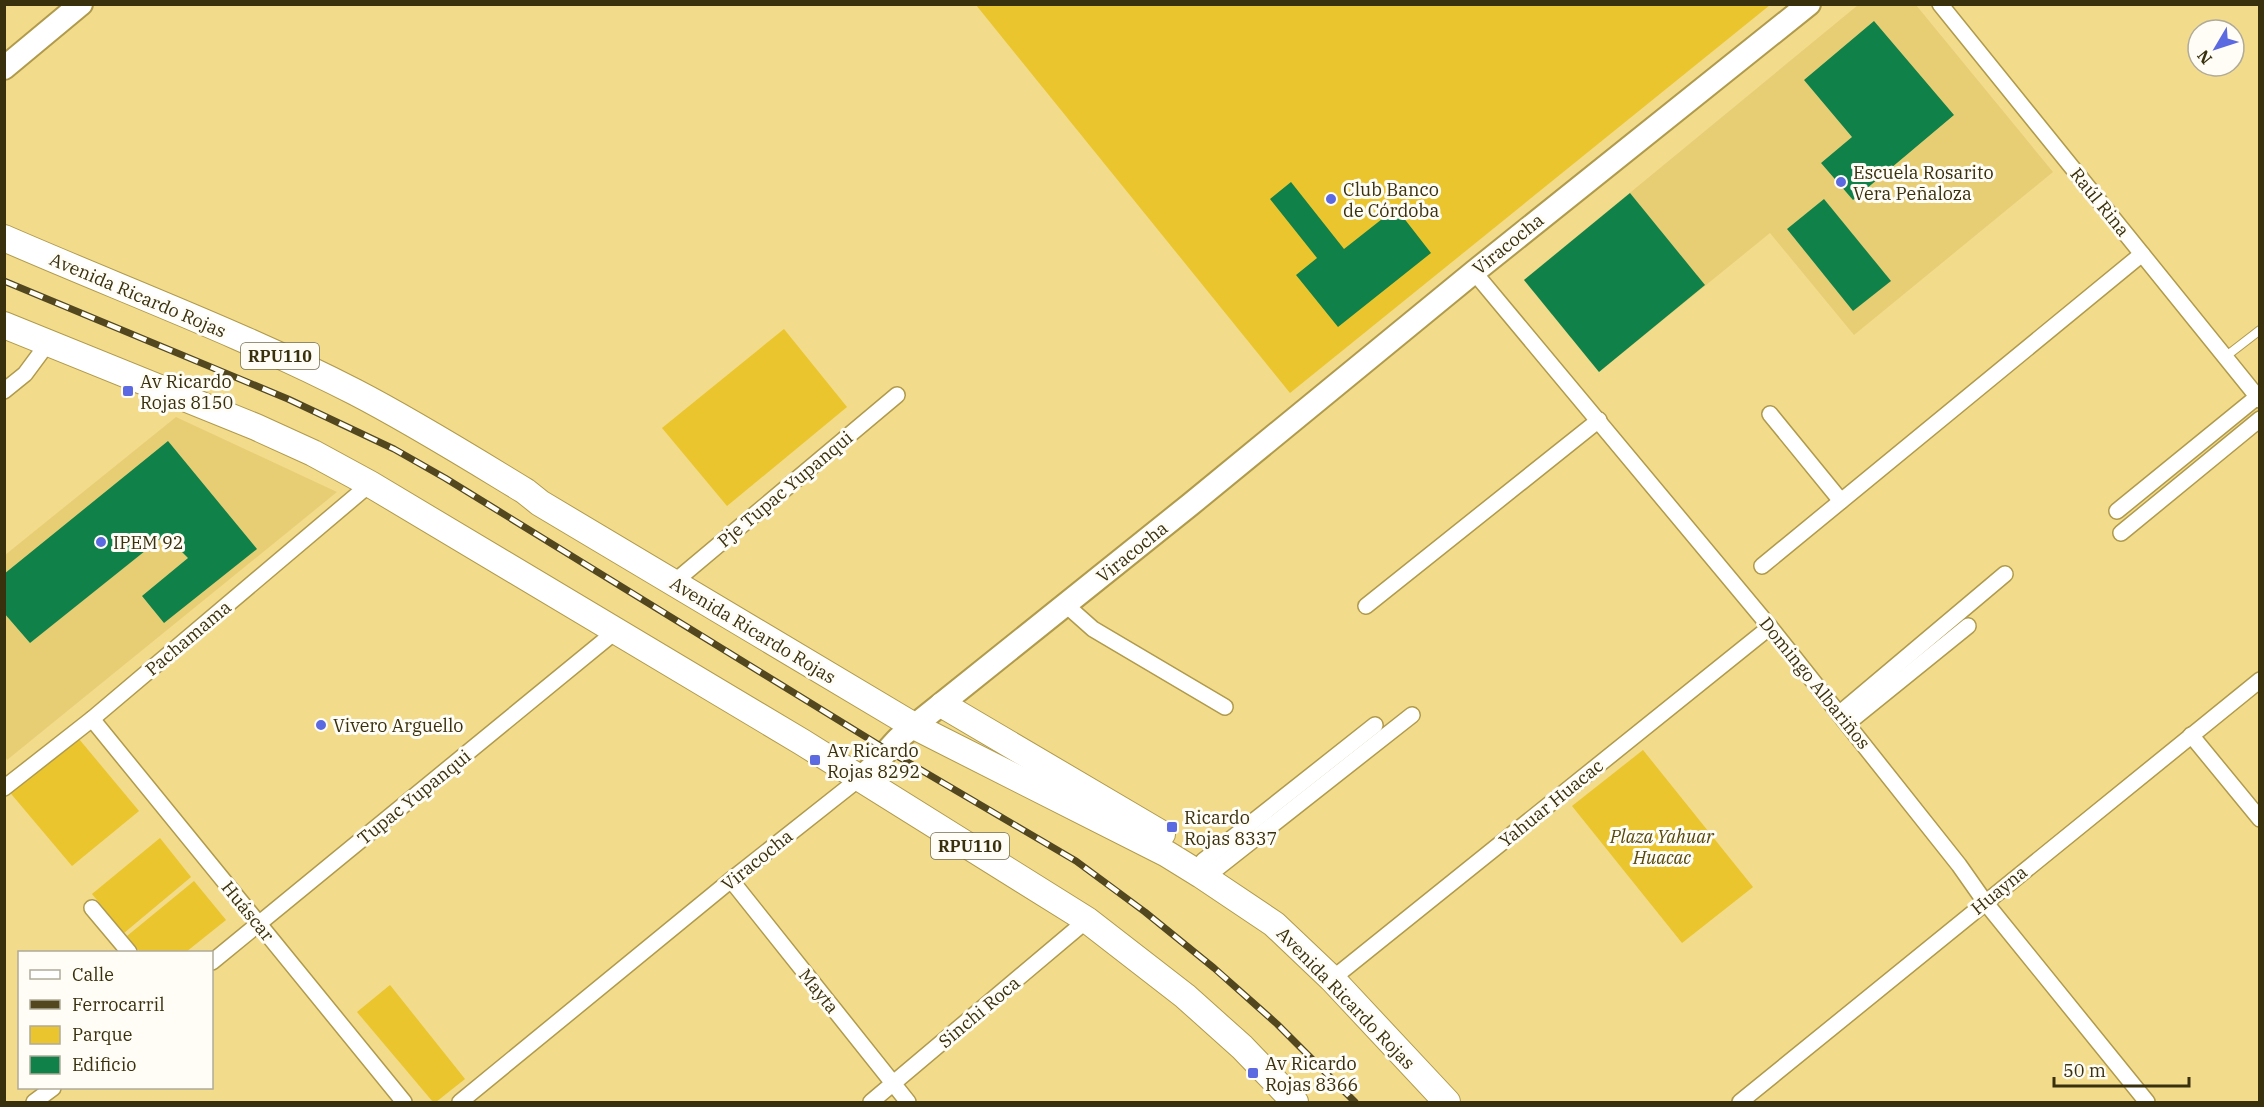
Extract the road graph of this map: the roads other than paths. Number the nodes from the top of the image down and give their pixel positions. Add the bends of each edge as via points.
1 (81, 4) edge
2 (1809, 4) edge
3 (1941, 4) edge
4 (4, 68) edge
5 (4, 238) edge
6 (2142, 254) junction
7 (1474, 272) junction
8 (4, 325) edge
9 (2259, 330) edge
10 (48, 343) junction
11 (2225, 357) junction
12 (4, 391) edge
13 (897, 395) dead end
14 (2258, 398) edge
15 (1770, 414) dead end
16 (2259, 419) edge
17 (1599, 420) junction
18 (370, 484) junction
19 (1841, 501) junction
20 (2117, 511) dead end
21 (2121, 533) dead end
22 (1762, 566) dead end
23 (2005, 574) dead end
24 (673, 583) junction
25 (1066, 604) junction
26 (1366, 606) dead end
27 (1968, 626) dead end
28 (1770, 627) junction
29 (616, 631) junction
30 (2259, 680) edge
31 (943, 705) junction
32 (1225, 707) dead end
33 (1412, 715) dead end
34 (1844, 718) junction
35 (92, 719) junction
36 (1375, 725) dead end
37 (914, 726) junction
38 (2191, 735) junction
39 (860, 778) junction
40 (4, 789) edge
41 (2259, 819) edge
42 (1209, 866) junction
43 (731, 880) junction
44 (1985, 902) junction
45 (92, 908) dead end
46 (1087, 920) junction
47 (259, 924) junction
48 (1274, 924) junction
49 (128, 951) edge
50 (213, 961) edge
51 (1332, 979) junction
52 (893, 1084) junction
53 (52, 1089) edge
54 (1287, 1100) edge
55 (34, 1102) edge
56 (404, 1102) edge
57 (460, 1102) edge
58 (871, 1102) edge
59 (908, 1102) edge
60 (1447, 1102) edge
61 (1740, 1102) edge
62 (2147, 1102) edge

1 - 4 main road
2 - 7 main road, Viracocha
3 - 6 street, Raúl Rina
5 - 24 main road, Avenida Ricardo Rojas / RPU110 via 354,392 470,457
6 - 11 street, Raúl Rina
6 - 19 street
7 - 17 street, Domingo Albariños
7 - 25 main road, Viracocha
8 - 10 main road, RPU110
9 - 11 lane
10 - 12 street via 25,374
10 - 18 main road, RPU110 via 265,431
11 - 14 street, Raúl Rina
13 - 24 street, Pje Tupac Yupanqui
14 - 20 street
15 - 19 street
16 - 21 street
17 - 26 street
17 - 28 street, Domingo Albariños
18 - 29 main road, RPU110
18 - 35 street, Pachamama
19 - 22 street
23 - 34 street
24 - 37 main road, Avenida Ricardo Rojas / RPU110
25 - 31 main road, Viracocha
25 - 32 street via 1093,629
27 - 34 street
28 - 34 street, Domingo Albariños
28 - 51 street, Yahuar Huacac
29 - 39 main road, RPU110
29 - 47 street, Tupac Yupanqui
30 - 38 street, Huayna
31 - 37 main road, Viracocha
31 - 42 main road
33 - 42 street
34 - 44 street, Domingo Albariños
35 - 40 street, Pachamama
35 - 47 street, Huáscar
36 - 42 street
37 - 39 main road, Viracocha
37 - 48 main road, Avenida Ricardo Rojas / RPU110 via 1167,854
38 - 41 street
38 - 44 street, Huayna
39 - 43 street, Viracocha
39 - 46 main road, RPU110
42 - 48 main road
43 - 52 street, Mayta
43 - 57 street, Viracocha
44 - 61 street, Huayna
44 - 62 street, Domingo Albariños
45 - 49 street
46 - 52 street, Sinchi Roca
46 - 54 main road, RPU110 via 1185,996 1242,1047
47 - 50 street, Tupac Yupanqui
47 - 56 street, Huáscar
48 - 51 main road, Avenida Ricardo Rojas / RPU110
51 - 60 main road, Avenida Ricardo Rojas / RPU110
52 - 58 street, Sinchi Roca
52 - 59 street, Mayta
53 - 55 street

